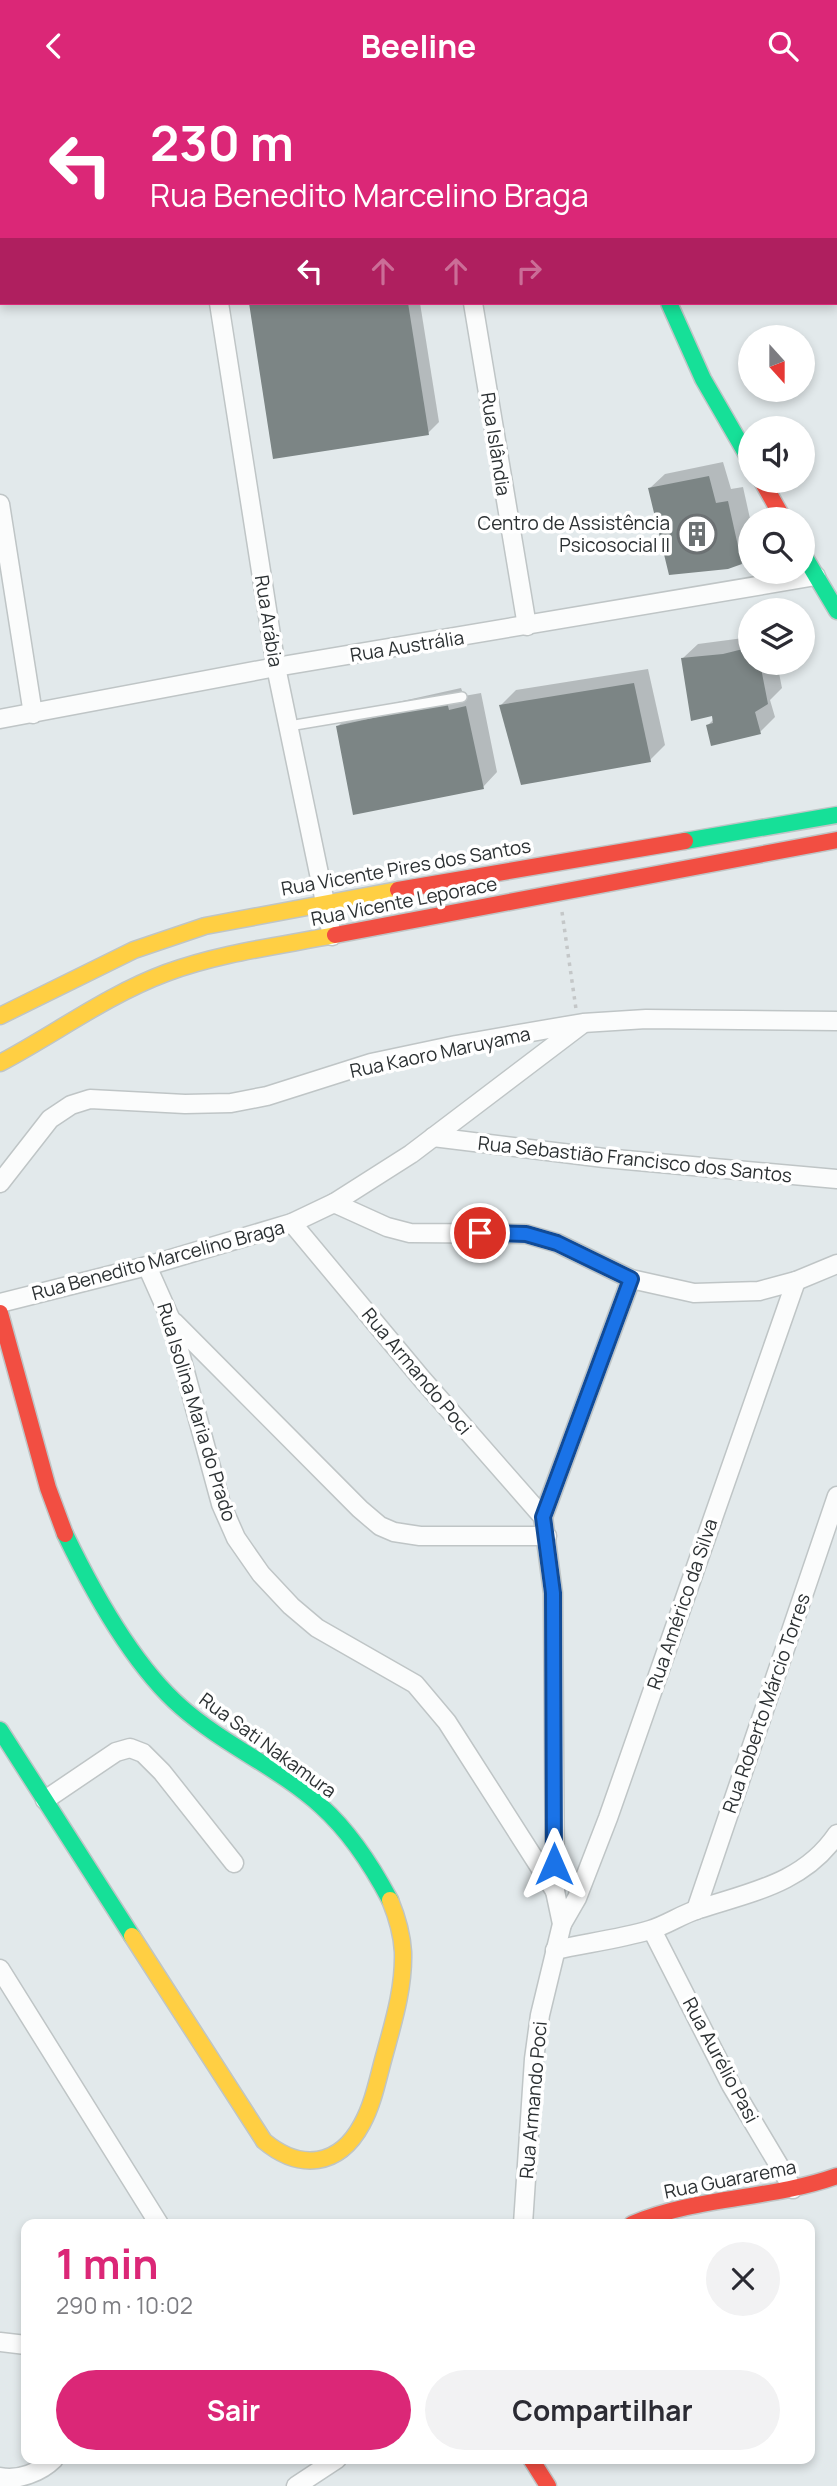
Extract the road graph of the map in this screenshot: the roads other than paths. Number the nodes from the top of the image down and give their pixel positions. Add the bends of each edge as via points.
1 (219, 305) edge
2 (473, 305) edge
3 (670, 305) edge
4 (738, 440) edge
5 (0, 504) edge
6 (816, 576) joint
7 (837, 611) edge
8 (527, 626) junction
9 (276, 667) junction
10 (462, 697) dead end
11 (33, 714) junction
12 (0, 719) edge
13 (289, 726) junction
14 (837, 815) edge
15 (837, 840) edge
16 (325, 902) junction
17 (332, 936) junction
18 (0, 1016) edge
19 (837, 1021) edge
20 (580, 1023) junction
21 (0, 1063) edge
22 (433, 1137) junction
23 (837, 1179) edge
24 (0, 1184) edge
25 (334, 1203) junction
26 (292, 1223) junction
27 (837, 1264) edge
28 (147, 1266) junction
29 (631, 1279) junction
30 (796, 1281) junction
31 (0, 1303) edge
32 (0, 1313) edge
33 (171, 1320) junction
34 (212, 1361) junction
35 (188, 1383) junction
36 (837, 1496) edge
37 (543, 1517) junction
38 (547, 1536) junction
39 (0, 1730) edge
40 (45, 1800) junction
41 (837, 1834) edge
42 (234, 1863) dead end
43 (555, 1891) junction
44 (696, 1909) junction
45 (562, 1924) junction
46 (652, 1930) junction
47 (555, 1950) junction
48 (0, 1969) edge
49 (837, 2176) edge
50 (793, 2189) junction
51 (156, 2219) edge
52 (523, 2219) edge
53 (647, 2219) edge
54 (0, 2342) edge
55 (21, 2344) edge
56 (49, 2464) edge
57 (534, 2464) edge
58 (309, 2466) edge
59 (0, 2477) edge
60 (296, 2486) edge
61 (548, 2486) edge

1 - 9 street, Rua Arábia
2 - 8 street, Rua Islândia
3 - 4 main road via 703,379
5 - 11 street
6 - 7 main road
6 - 8 street, Rua Austrália
8 - 9 street, Rua Austrália
9 - 11 street, Rua Austrália
9 - 13 street, Rua Arábia
10 - 13 lane
11 - 12 street, Rua Austrália
13 - 16 street, Rua Arábia
14 - 16 main road, Rua Vicente Pires dos Santos
15 - 17 main road, Rua Vicente Leporace
16 - 17 street, Rua Arábia
16 - 18 main road, Rua Vicente Pires dos Santos via 205,926 146,945
17 - 21 main road, Rua Vicente Leporace via 210,959 162,975
19 - 20 street, Rua Kaoro Maruyama
20 - 22 street, Rua Benedito Marcelino Braga
20 - 24 street, Rua Kaoro Maruyama via 371,1063 231,1103 90,1099 50,1119
22 - 23 street, Rua Sebastião Francisco dos Santos
22 - 25 street, Rua Benedito Marcelino Braga
25 - 26 street, Rua Benedito Marcelino Braga
25 - 29 street via 410,1233 526,1234 557,1243
26 - 28 street, Rua Benedito Marcelino Braga
26 - 37 street, Rua Armando Poci
27 - 30 street
28 - 31 street, Rua Benedito Marcelino Braga
28 - 33 street, Rua Isolina Maria do Prado
29 - 30 street via 694,1293 760,1291
29 - 37 street
30 - 45 street, Rua Américo da Silva via 603,1829
32 - 40 main road, Rua Sati Nakamura via 58,1516 75,1553 145,1667 180,1708 307,1794 363,1854 386,1893 402,1936 403,1966 395,2015 369,2111 341,2151 323,2160 298,2161 279,2154 264,2141
33 - 34 street
33 - 35 street, Rua Isolina Maria do Prado
34 - 35 street via 201,1366
34 - 38 street via 380,1526 420,1536
35 - 43 street, Rua Isolina Maria do Prado via 221,1504 236,1538 261,1574 317,1628 415,1684 447,1721
36 - 44 street, Rua Roberto Márcio Torres
37 - 38 street, Rua Armando Poci
38 - 43 street, Rua Armando Poci via 553,1593
39 - 40 main road, Rua Sati Nakamura
40 - 42 street via 116,1752 130,1748 143,1753 162,1772
41 - 44 street via 796,1873 767,1889
43 - 45 street, Rua Armando Poci
44 - 46 street
45 - 47 street, Rua Armando Poci
46 - 47 street
46 - 50 street, Rua Aurélio Pasi via 731,2085
47 - 52 street, Rua Armando Poci via 534,2059
48 - 51 street
49 - 50 main road, Rua Guararema
50 - 53 main road, Rua Guararema via 673,2210
54 - 55 street
56 - 59 street via 29,2475
57 - 61 main road
58 - 60 street

